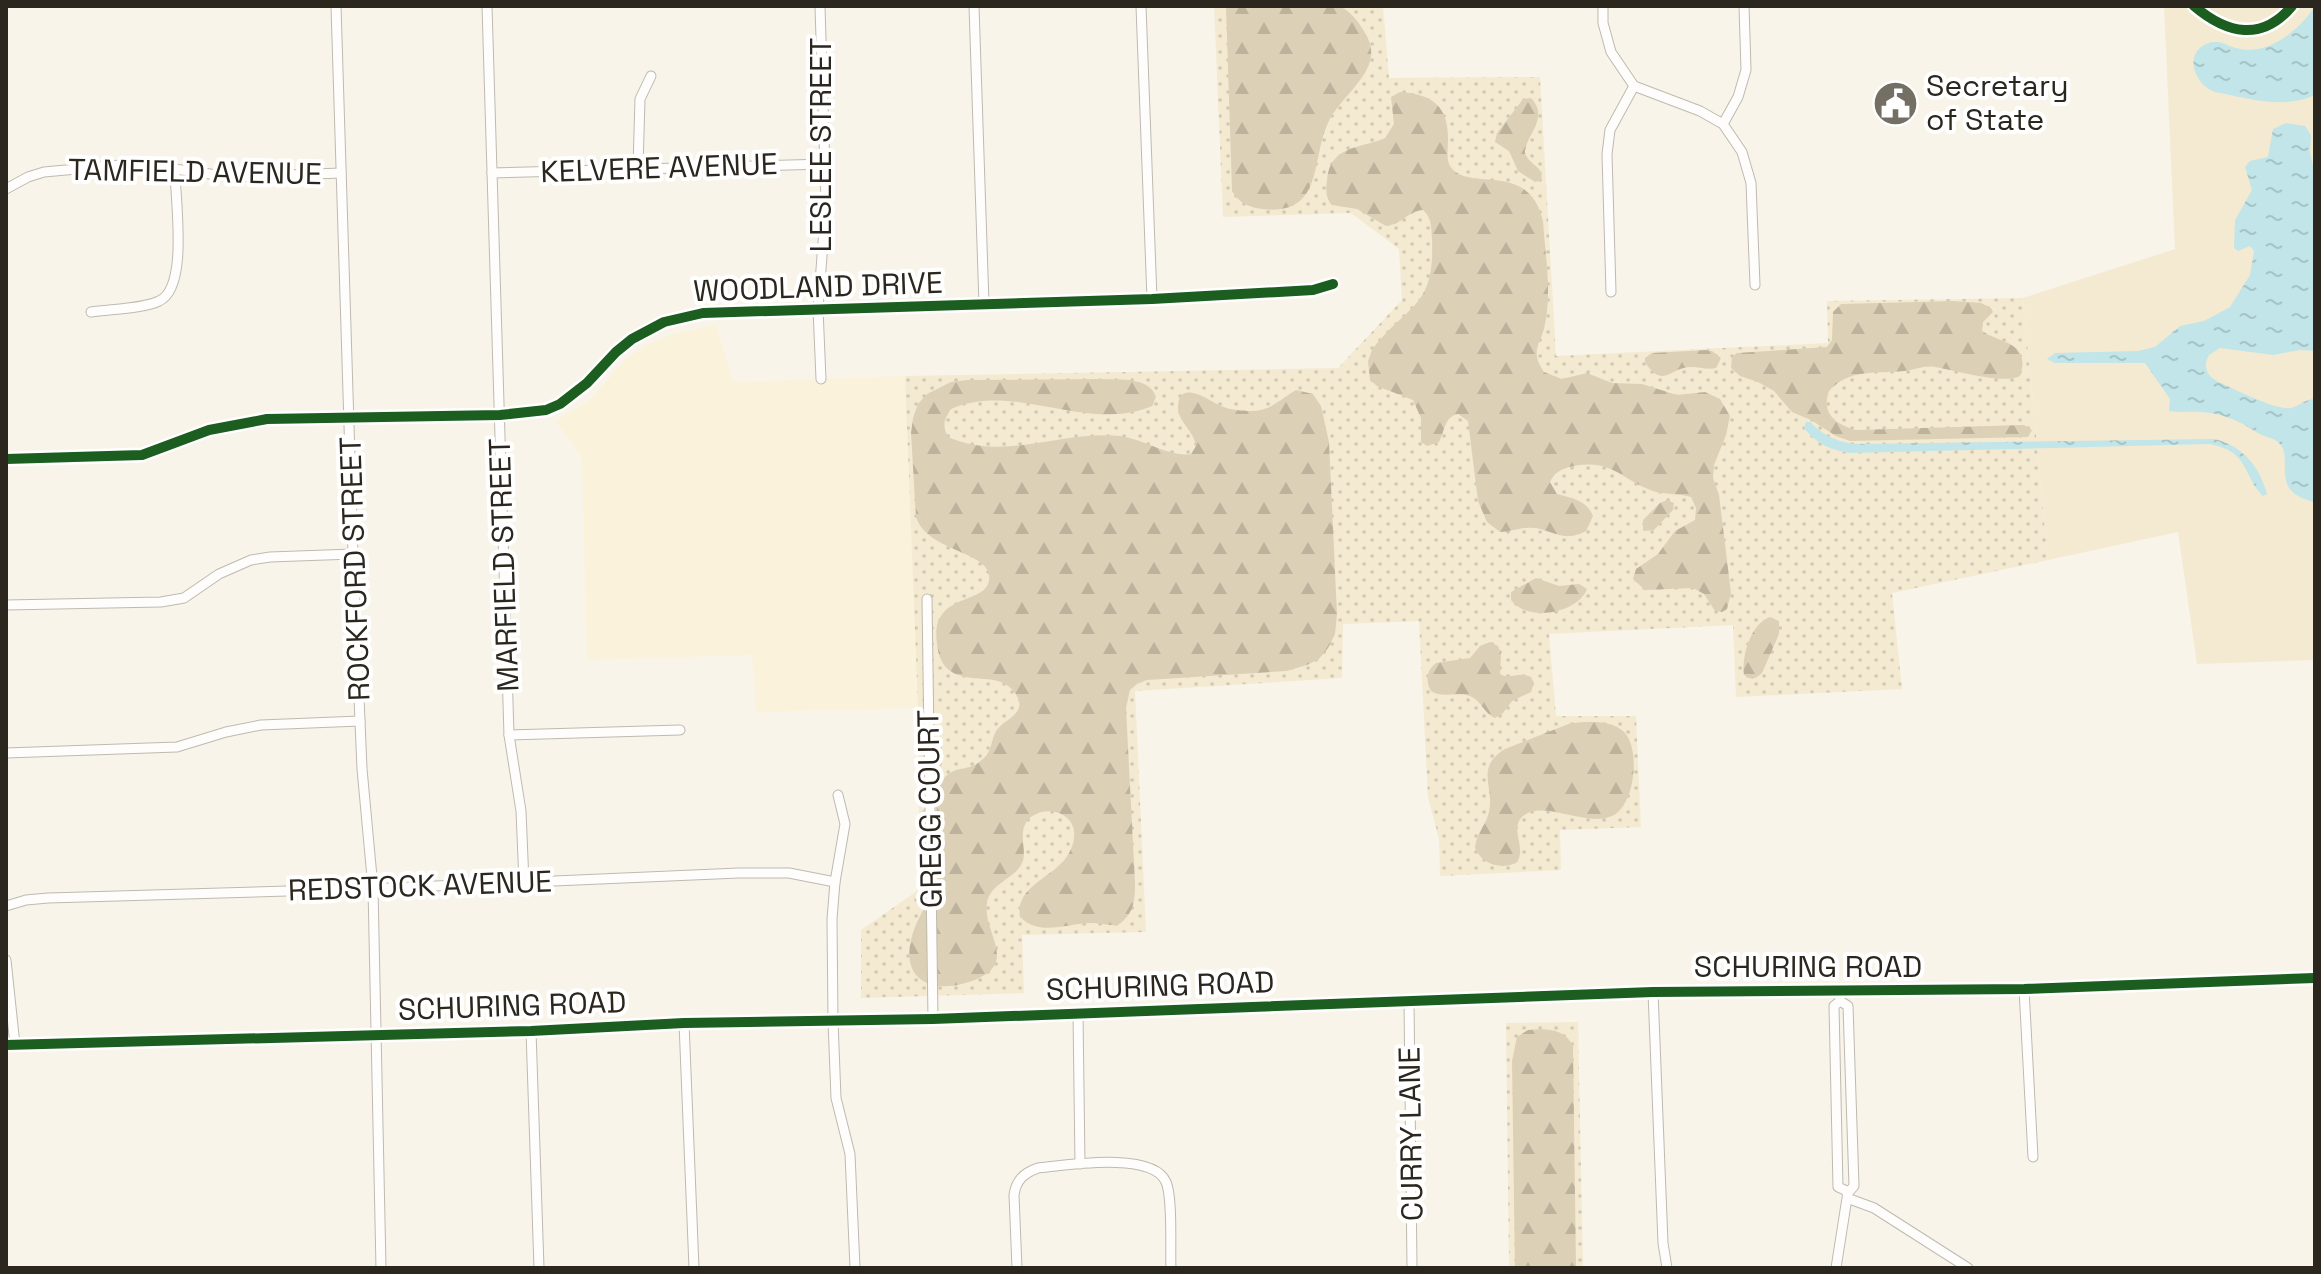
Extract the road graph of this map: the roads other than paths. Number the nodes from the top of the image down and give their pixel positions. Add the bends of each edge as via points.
1 (336, 6) edge
2 (487, 6) edge
3 (820, 6) edge
4 (974, 6) edge
5 (1141, 6) edge
6 (1603, 6) edge
7 (1744, 6) edge
8 (651, 76) dead end
9 (1634, 86) junction
10 (1723, 124) junction
11 (826, 164) junction
12 (638, 168) junction
13 (175, 170) junction
14 (341, 173) junction
15 (492, 173) junction
16 (6, 189) edge
17 (1333, 284) dead end
18 (1755, 285) dead end
19 (1611, 292) dead end
20 (1152, 299) junction
21 (984, 304) junction
22 (818, 309) junction
23 (91, 312) dead end
24 (821, 379) dead end
25 (500, 415) junction
26 (349, 419) junction
27 (6, 459) edge
28 (353, 554) junction
29 (927, 599) dead end
30 (6, 605) edge
31 (360, 721) junction
32 (680, 730) dead end
33 (509, 735) junction
34 (6, 753) edge
35 (838, 795) dead end
36 (835, 882) junction
37 (524, 883) junction
38 (373, 888) junction
39 (6, 906) edge
40 (6, 960) edge
41 (2315, 978) edge
42 (2024, 989) junction
43 (1653, 992) junction
44 (1839, 996) junction
45 (1409, 1001) junction
46 (1078, 1013) junction
47 (933, 1019) junction
48 (833, 1021) junction
49 (684, 1023) junction
50 (531, 1031) junction
51 (375, 1035) junction
52 (10, 1045) edge
53 (2033, 1157) dead end
54 (1080, 1164) junction
55 (1847, 1195) junction
56 (381, 1268) edge
57 (539, 1268) edge
58 (694, 1268) edge
59 (855, 1268) edge
60 (1017, 1268) edge
61 (1171, 1268) edge
62 (1412, 1268) edge
63 (1667, 1268) edge
64 (1835, 1268) edge
65 (1968, 1268) edge

1 - 14 street, ROCKFORD STREET
2 - 15 street, MARFIELD STREET
3 - 11 street, LESLEE STREET
4 - 21 street
5 - 20 street
6 - 9 street via 1611,52
7 - 10 street via 1746,70
8 - 12 street via 640,99
9 - 10 street
9 - 19 street via 1610,130 1607,154
10 - 18 street via 1742,152 1751,183
11 - 12 street, KELVERE AVENUE
11 - 22 street, LESLEE STREET
12 - 15 street, KELVERE AVENUE
13 - 14 street, TAMFIELD AVENUE via 231,177
13 - 16 street, TAMFIELD AVENUE via 121,165 62,169
13 - 23 street via 178,264 173,287 160,301
14 - 26 street, ROCKFORD STREET
15 - 25 street, MARFIELD STREET
17 - 20 street, WOODLAND DRIVE via 1313,290
20 - 21 street, WOODLAND DRIVE
21 - 22 street, WOODLAND DRIVE
22 - 24 street, LESLEE STREET
22 - 25 street, WOODLAND DRIVE via 725,310 664,322 632,339 560,404
25 - 26 street, WOODLAND DRIVE
25 - 33 street, MARFIELD STREET
26 - 27 street, WOODLAND DRIVE via 237,423 142,455
26 - 28 street, ROCKFORD STREET
28 - 30 street via 251,560 184,598 161,602
28 - 31 street, ROCKFORD STREET
29 - 47 street, GREGG COURT
31 - 34 street via 261,725 177,747
31 - 38 street, ROCKFORD STREET
32 - 33 street
33 - 37 street, MARFIELD STREET via 521,811
35 - 36 street via 845,824
36 - 37 street, REDSTOCK AVENUE via 752,873
36 - 48 street
37 - 38 street, REDSTOCK AVENUE
38 - 39 street, REDSTOCK AVENUE via 48,898
38 - 51 street, ROCKFORD STREET
40 - 52 street
41 - 42 street, SCHURING ROAD
42 - 44 street, SCHURING ROAD
42 - 53 street
43 - 44 street, SCHURING ROAD
43 - 45 street, SCHURING ROAD
43 - 63 street
44 - 55 street via 1834,1006 1838,1187
44 - 55 street via 1848,1006 1854,1186
45 - 46 street, SCHURING ROAD
45 - 62 street, CURRY LANE
46 - 47 street, SCHURING ROAD
46 - 54 street
47 - 48 street, SCHURING ROAD
48 - 49 street, SCHURING ROAD
48 - 59 street via 836,1098 850,1154
49 - 50 street, SCHURING ROAD
49 - 58 street
50 - 51 street, SCHURING ROAD
50 - 57 street
51 - 52 street, SCHURING ROAD
51 - 56 street, ROCKFORD STREET
54 - 60 street via 1038,1168 1019,1179 1014,1195
54 - 61 street via 1139,1163 1161,1173 1168,1187
55 - 64 street
55 - 65 street

